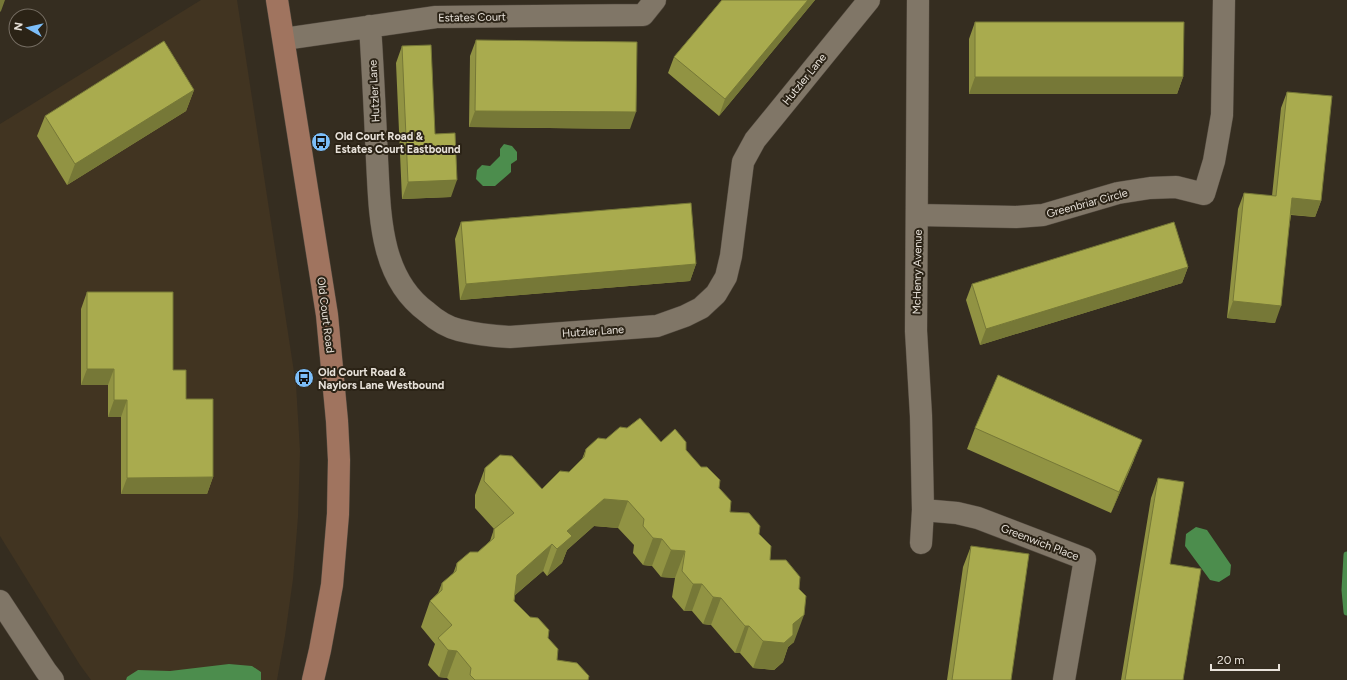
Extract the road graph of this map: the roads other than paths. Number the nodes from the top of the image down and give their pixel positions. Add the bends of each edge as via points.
1 (277, 0) edge
2 (655, 0) edge
3 (868, 0) edge
4 (918, 0) edge
5 (1224, 0) edge
6 (370, 26) junction
7 (284, 39) junction
8 (918, 215) junction
9 (923, 510) junction
10 (921, 543) dead end
11 (0, 601) edge
12 (53, 680) edge
13 (313, 680) edge
14 (1064, 680) edge

1 - 7 main road, Old Court Road
2 - 6 street, Estates Court via 643,16 436,17
3 - 6 street, Hutzler Lane via 755,140 743,162 731,256 726,277 716,294 701,308 657,326 510,337 458,330 439,322 404,291 391,265 379,208
4 - 8 street, McHenry Avenue
5 - 8 street, Greenbriar Circle via 1222,115 1214,161 1204,194 1176,187 1150,188 1118,193 1043,215
6 - 7 street, Estates Court
7 - 13 main road, Old Court Road via 327,315 339,460 338,514 332,585
8 - 9 street, McHenry Avenue via 916,331
9 - 10 street, McHenry Avenue
9 - 14 street, Greenwich Place via 978,518 1085,559
11 - 12 street

